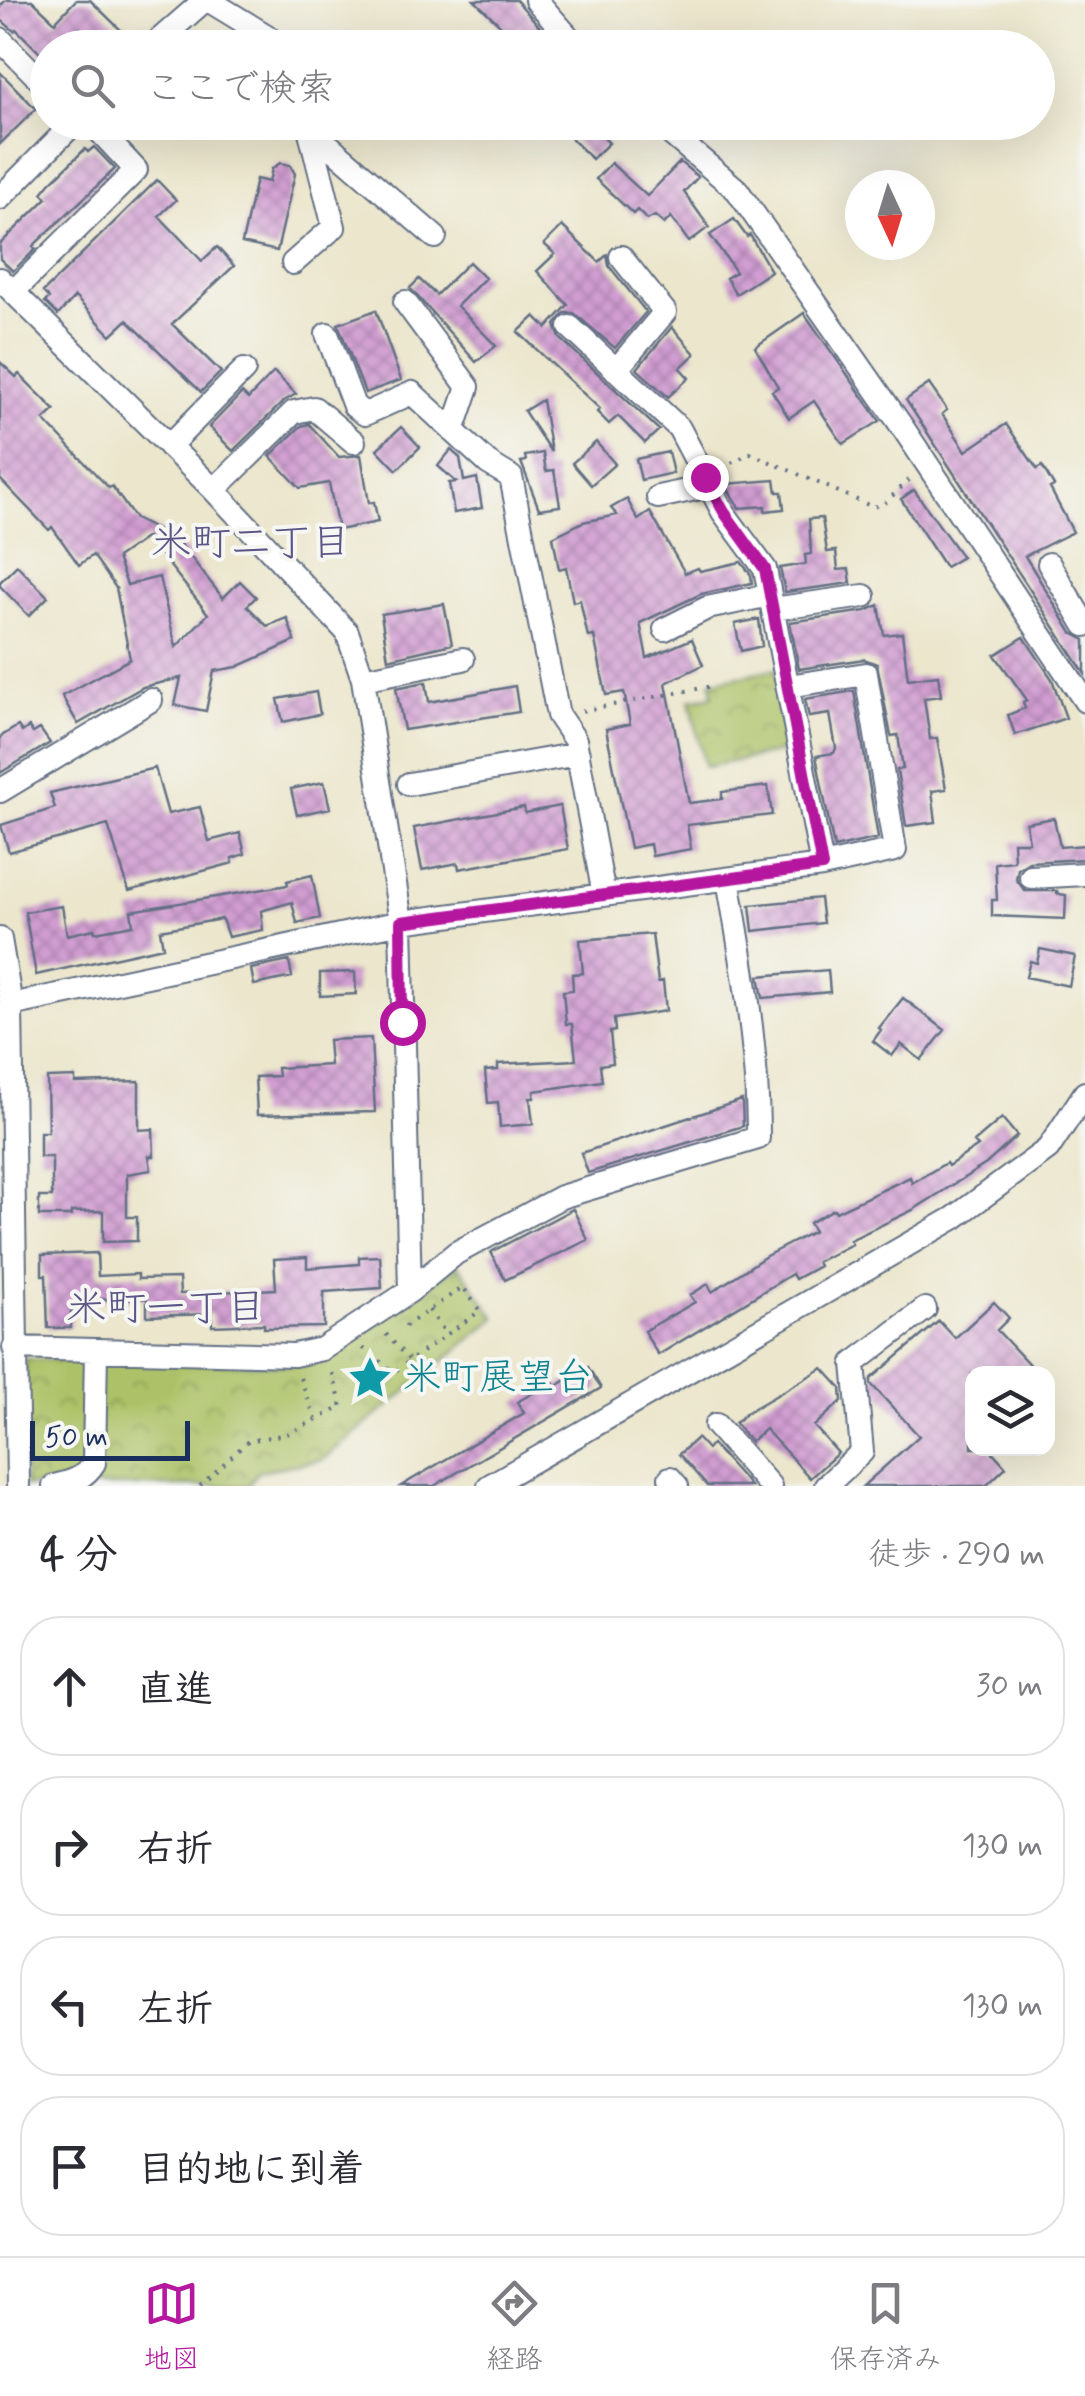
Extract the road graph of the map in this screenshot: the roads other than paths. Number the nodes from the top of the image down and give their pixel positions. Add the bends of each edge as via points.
1 (206, 0) edge
2 (536, 0) edge
3 (171, 30) edge
4 (257, 30) edge
5 (562, 30) edge
6 (0, 39) edge
7 (30, 70) edge
8 (54, 140) edge
9 (108, 140) edge
10 (312, 140) edge
11 (325, 140) edge
12 (678, 140) edge
13 (5, 183) edge
14 (435, 236) dead end
15 (621, 257) dead end
16 (293, 263) dead end
17 (7, 285) edge
18 (405, 302) dead end
19 (570, 327) dead end
20 (327, 334) dead end
21 (244, 370) dead end
22 (616, 370) junction
23 (453, 431) junction
24 (354, 442) dead end
25 (169, 446) junction
26 (707, 482) junction
27 (214, 490) junction
28 (658, 497) dead end
29 (1048, 564) dead end
30 (864, 596) dead end
31 (771, 602) junction
32 (1085, 625) edge
33 (664, 629) dead end
34 (462, 659) dead end
35 (363, 679) junction
36 (788, 686) junction
37 (151, 700) dead end
38 (1085, 700) edge
39 (578, 754) junction
40 (410, 784) dead end
41 (0, 791) edge
42 (822, 866) junction
43 (1085, 874) edge
44 (1031, 877) dead end
45 (728, 878) junction
46 (604, 895) junction
47 (401, 922) junction
48 (0, 939) edge
49 (12, 1005) junction
50 (1085, 1093) edge
51 (6, 1188) edge
52 (410, 1290) junction
53 (924, 1309) dead end
54 (96, 1350) junction
55 (9, 1354) edge
56 (716, 1425) dead end
57 (18, 1486) edge
58 (54, 1486) edge
59 (489, 1486) edge
60 (770, 1486) edge
61 (826, 1486) edge

1 - 3 street
1 - 4 street
2 - 5 street
6 - 7 street
8 - 13 street
9 - 17 street via 136,170
10 - 16 street via 334,228
11 - 14 street
12 - 38 street via 737,190
15 - 22 street via 665,312
17 - 25 street
18 - 23 street via 468,387
19 - 22 street
20 - 23 street via 354,406 366,414 412,393
21 - 25 street
22 - 26 street via 678,428
23 - 39 street via 510,477 558,716
24 - 27 street via 314,408 294,412
25 - 27 street
26 - 28 street
26 - 31 street via 765,569
27 - 35 street via 348,632
29 - 32 street
30 - 31 street
31 - 33 street via 708,608
31 - 36 street
34 - 35 street
35 - 47 street
36 - 42 street
36 - 42 street via 866,674 895,850
37 - 41 street
39 - 40 street
39 - 46 street
42 - 45 street
43 - 44 street
45 - 46 street
45 - 52 street via 750,1003 758,1138 562,1197 456,1253
46 - 47 street
47 - 49 street
47 - 52 street
48 - 49 street
49 - 51 street
50 - 59 street via 1048,1149 954,1218
51 - 55 street
52 - 54 street via 322,1350
53 - 61 street via 854,1363 862,1452
54 - 55 street
54 - 58 street via 94,1463 76,1480
55 - 57 street
56 - 60 street

